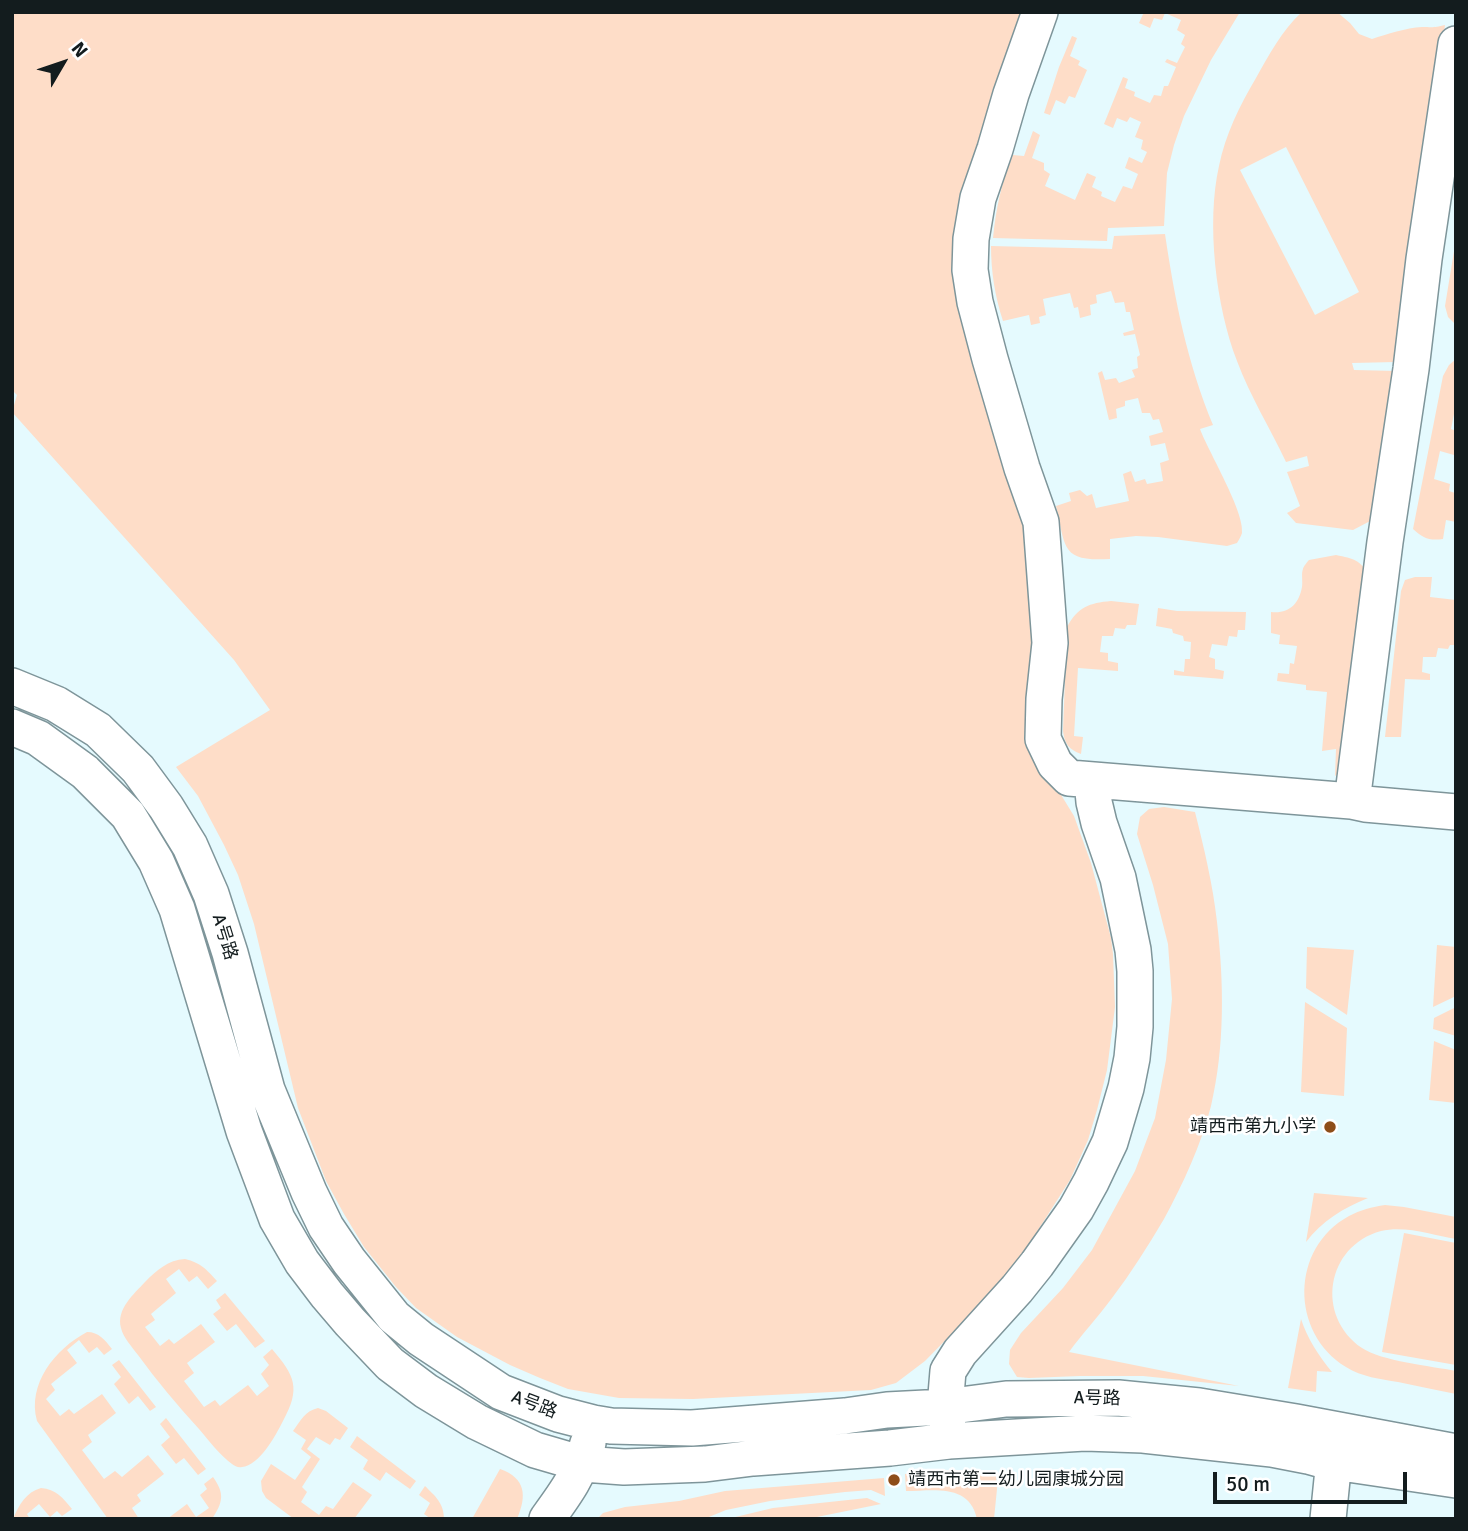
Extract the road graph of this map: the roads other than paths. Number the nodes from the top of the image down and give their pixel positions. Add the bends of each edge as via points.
1 (1040, 12) edge
2 (1456, 44) edge
3 (12, 686) edge
4 (12, 727) edge
5 (1092, 780) junction
6 (1351, 801) junction
7 (1456, 812) edge
8 (945, 1407) junction
9 (593, 1423) junction
10 (949, 1441) junction
11 (1335, 1447) junction
12 (1456, 1451) edge
13 (583, 1464) junction
14 (1456, 1480) edge
15 (547, 1519) edge
16 (1328, 1519) edge

1 - 5 street via 978,198 970,270 990,359 1041,522 1050,643 1043,739 1055,764 1069,778
2 - 6 street
3 - 9 street, A号路 via 56,704 98,730 138,769 190,846 230,953 267,1090 309,1192 349,1261 394,1317 465,1370 520,1400
4 - 13 street, A号路 via 38,738 85,772 128,815 156,861 177,909 244,1131 277,1219 327,1295 390,1364 426,1391 535,1451
5 - 6 street
5 - 8 street via 1133,950 1135,1027 1126,1088 1110,1142 1076,1209 1017,1289 960,1352 948,1371
6 - 7 street
8 - 9 street, A号路 via 692,1428
8 - 10 street
8 - 11 street, A号路 via 1006,1399 1118,1398 1199,1406
9 - 13 street
10 - 11 street, A号路 via 1085,1433 1272,1448 1308,1456
10 - 13 street, A号路 via 705,1464
11 - 12 street, A号路
11 - 14 street, A号路 via 1348,1464
11 - 16 street
13 - 15 street

